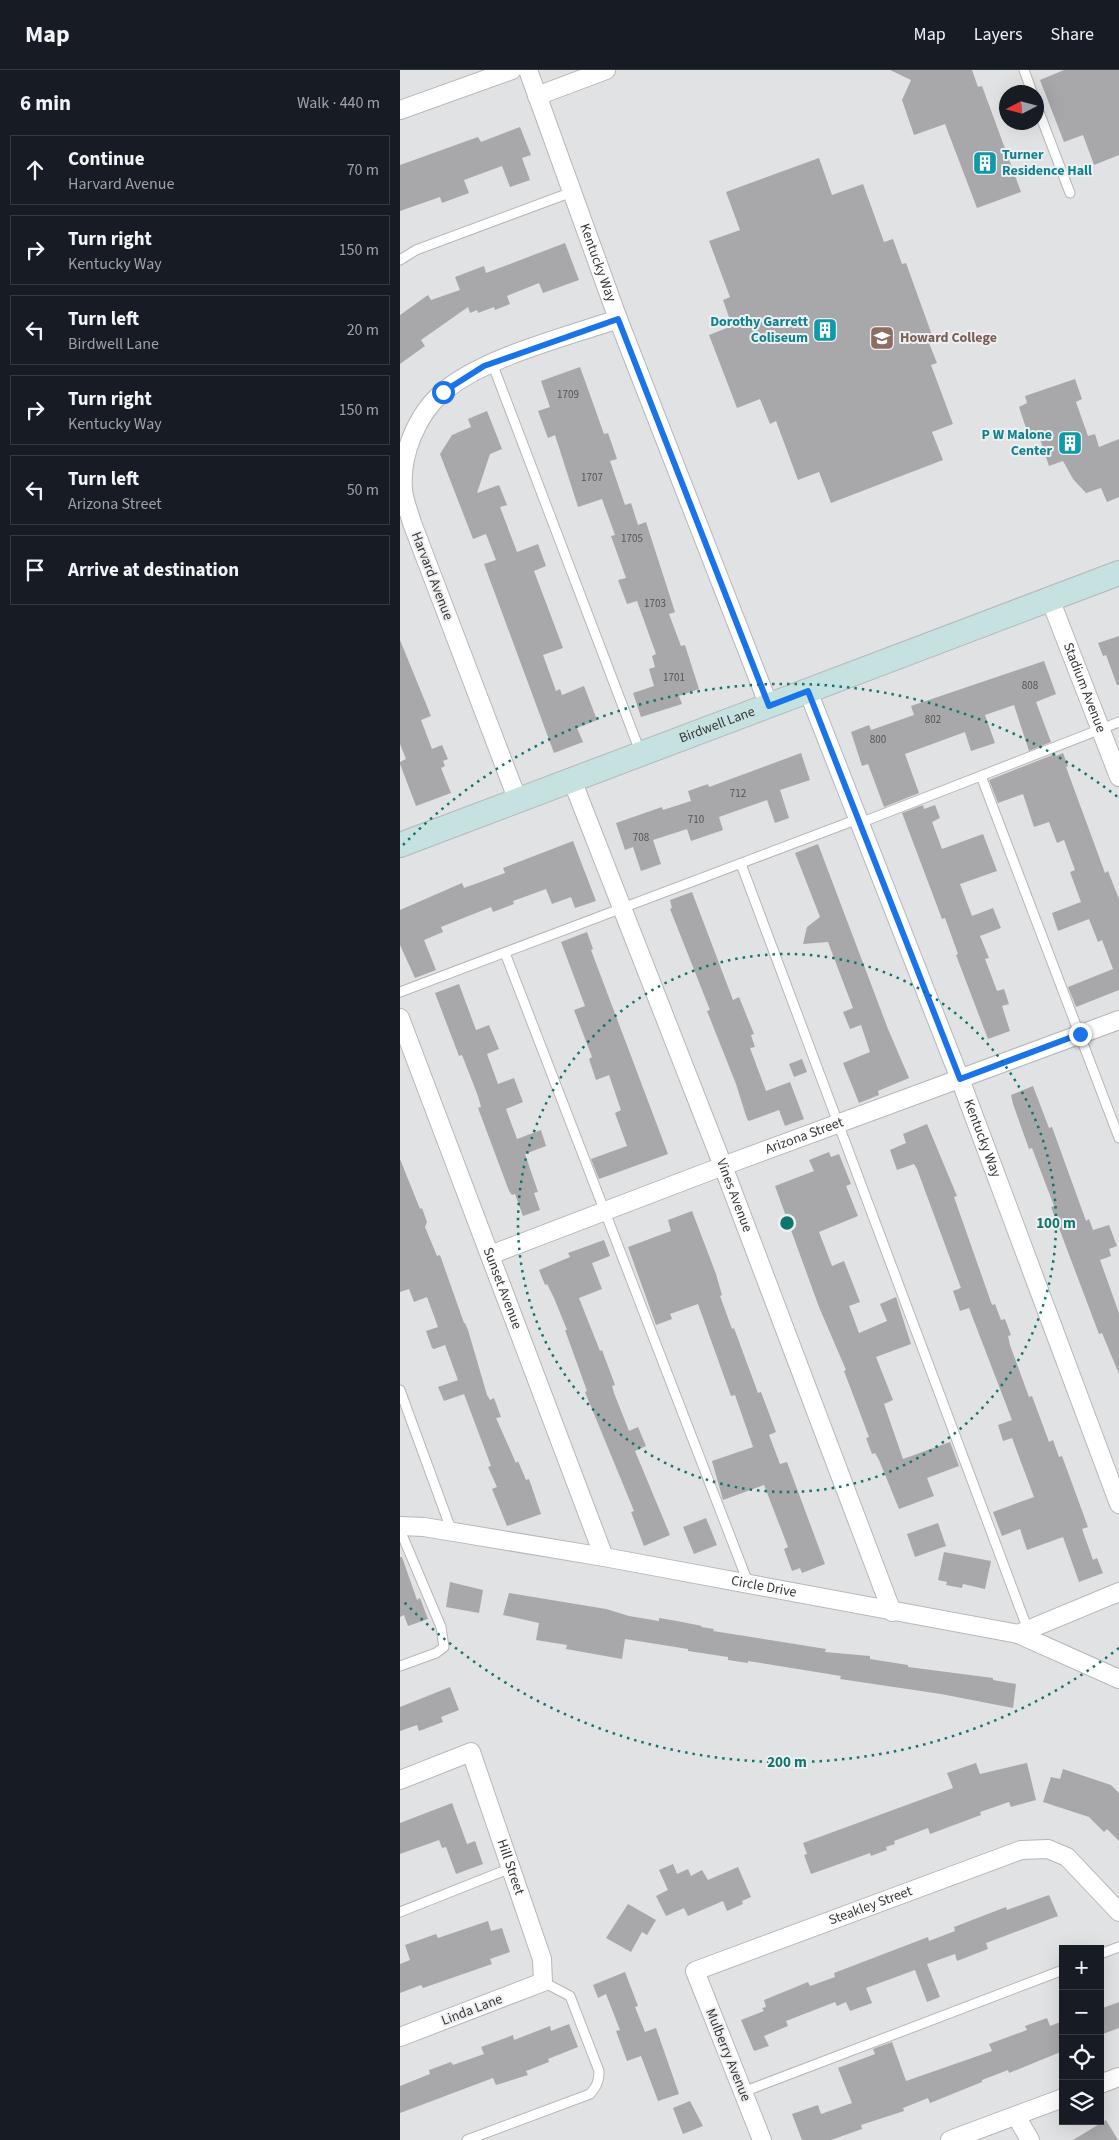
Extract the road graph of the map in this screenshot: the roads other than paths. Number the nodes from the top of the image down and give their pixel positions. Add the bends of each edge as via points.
1 (512, 70) edge
2 (528, 70) edge
3 (606, 70) edge
4 (1024, 70) edge
5 (573, 76) edge
6 (1029, 85) edge
7 (537, 96) junction
8 (400, 110) edge
9 (1044, 125) edge
10 (572, 192) junction
11 (1070, 193) dead end
12 (400, 260) edge
13 (618, 319) junction
14 (492, 363) junction
15 (1119, 573) edge
16 (1050, 599) junction
17 (808, 691) junction
18 (769, 706) junction
19 (1119, 722) edge
20 (1101, 729) junction
21 (642, 754) junction
22 (981, 776) junction
23 (1119, 777) edge
24 (572, 780) junction
25 (518, 801) junction
26 (859, 821) junction
27 (400, 845) edge
28 (741, 864) junction
29 (623, 910) junction
30 (505, 953) junction
31 (400, 992) edge
32 (400, 1018) edge
33 (1119, 1020) edge
34 (1080, 1034) junction
35 (960, 1079) junction
36 (838, 1123) junction
37 (1119, 1138) edge
38 (724, 1166) junction
39 (605, 1211) junction
40 (490, 1255) junction
41 (400, 1390) edge
42 (1119, 1504) edge
43 (400, 1528) edge
44 (452, 1532) junction
45 (604, 1557) junction
46 (749, 1585) junction
47 (1119, 1592) edge
48 (892, 1612) junction
49 (1023, 1632) junction
50 (400, 1666) edge
51 (1119, 1679) edge
52 (400, 1780) edge
53 (511, 1868) junction
54 (400, 1912) edge
55 (1119, 1912) edge
56 (1119, 1947) edge
57 (1104, 1953) edge
58 (695, 1971) joint
59 (1059, 1972) edge
60 (543, 1982) junction
61 (400, 2037) edge
62 (1119, 2077) edge
63 (1104, 2083) edge
64 (743, 2092) junction
65 (1059, 2100) edge
66 (1016, 2116) junction
67 (467, 2140) edge
68 (762, 2140) edge
69 (950, 2140) edge
70 (1030, 2140) edge

1 - 8 street
2 - 7 street, Kentucky Way
3 - 5 street
4 - 6 lane
5 - 7 street
7 - 10 street, Kentucky Way
9 - 11 lane
10 - 12 lane via 416,250
10 - 13 street, Kentucky Way
13 - 14 street, Harvard Avenue
13 - 18 street, Kentucky Way
14 - 21 lane
14 - 25 street, Harvard Avenue via 443,392 420,420 404,457 403,490 412,523
15 - 16 main road, Birdwell Lane
16 - 17 main road, Birdwell Lane
16 - 20 street, Stadium Avenue
17 - 18 main road, Birdwell Lane
17 - 26 street, Kentucky Way
18 - 21 main road, Birdwell Lane
19 - 20 lane
20 - 22 lane
20 - 23 street, Stadium Avenue
21 - 24 main road, Birdwell Lane
22 - 26 lane
22 - 34 lane
24 - 25 main road, Birdwell Lane
24 - 29 street, Vines Avenue
25 - 27 main road, Birdwell Lane
26 - 28 lane
26 - 35 street, Kentucky Way
28 - 29 lane
28 - 36 lane
29 - 30 lane
29 - 38 street, Vines Avenue
30 - 31 lane
30 - 39 lane
32 - 40 street, Sunset Avenue
33 - 34 street, Arizona Street
34 - 35 street, Arizona Street
34 - 37 lane
35 - 36 street, Arizona Street
35 - 42 street, Kentucky Way
36 - 38 street, Arizona Street
36 - 49 lane
38 - 39 street, Arizona Street
38 - 48 street, Vines Avenue
39 - 40 street, Arizona Street
39 - 46 lane
40 - 45 street, Sunset Avenue
41 - 44 lane
43 - 44 street, Circle Drive
43 - 50 lane via 441,1627 444,1647
44 - 45 street, Circle Drive
45 - 46 street, Circle Drive
46 - 48 street, Circle Drive
47 - 49 street
48 - 49 street, Circle Drive
49 - 51 street, Circle Drive
52 - 53 street, Hill Street via 471,1752
53 - 54 lane
53 - 60 street, Hill Street via 542,1959
55 - 58 street, Steakley Street via 1067,1857 1048,1849 1022,1850
56 - 57 lane
58 - 64 street, Mulberry Avenue
59 - 64 lane
60 - 61 street, Linda Lane
60 - 67 lane via 570,1996 599,2070 596,2088 590,2094
62 - 63 street
64 - 68 street, Mulberry Avenue
65 - 66 street
66 - 69 street
66 - 70 street

